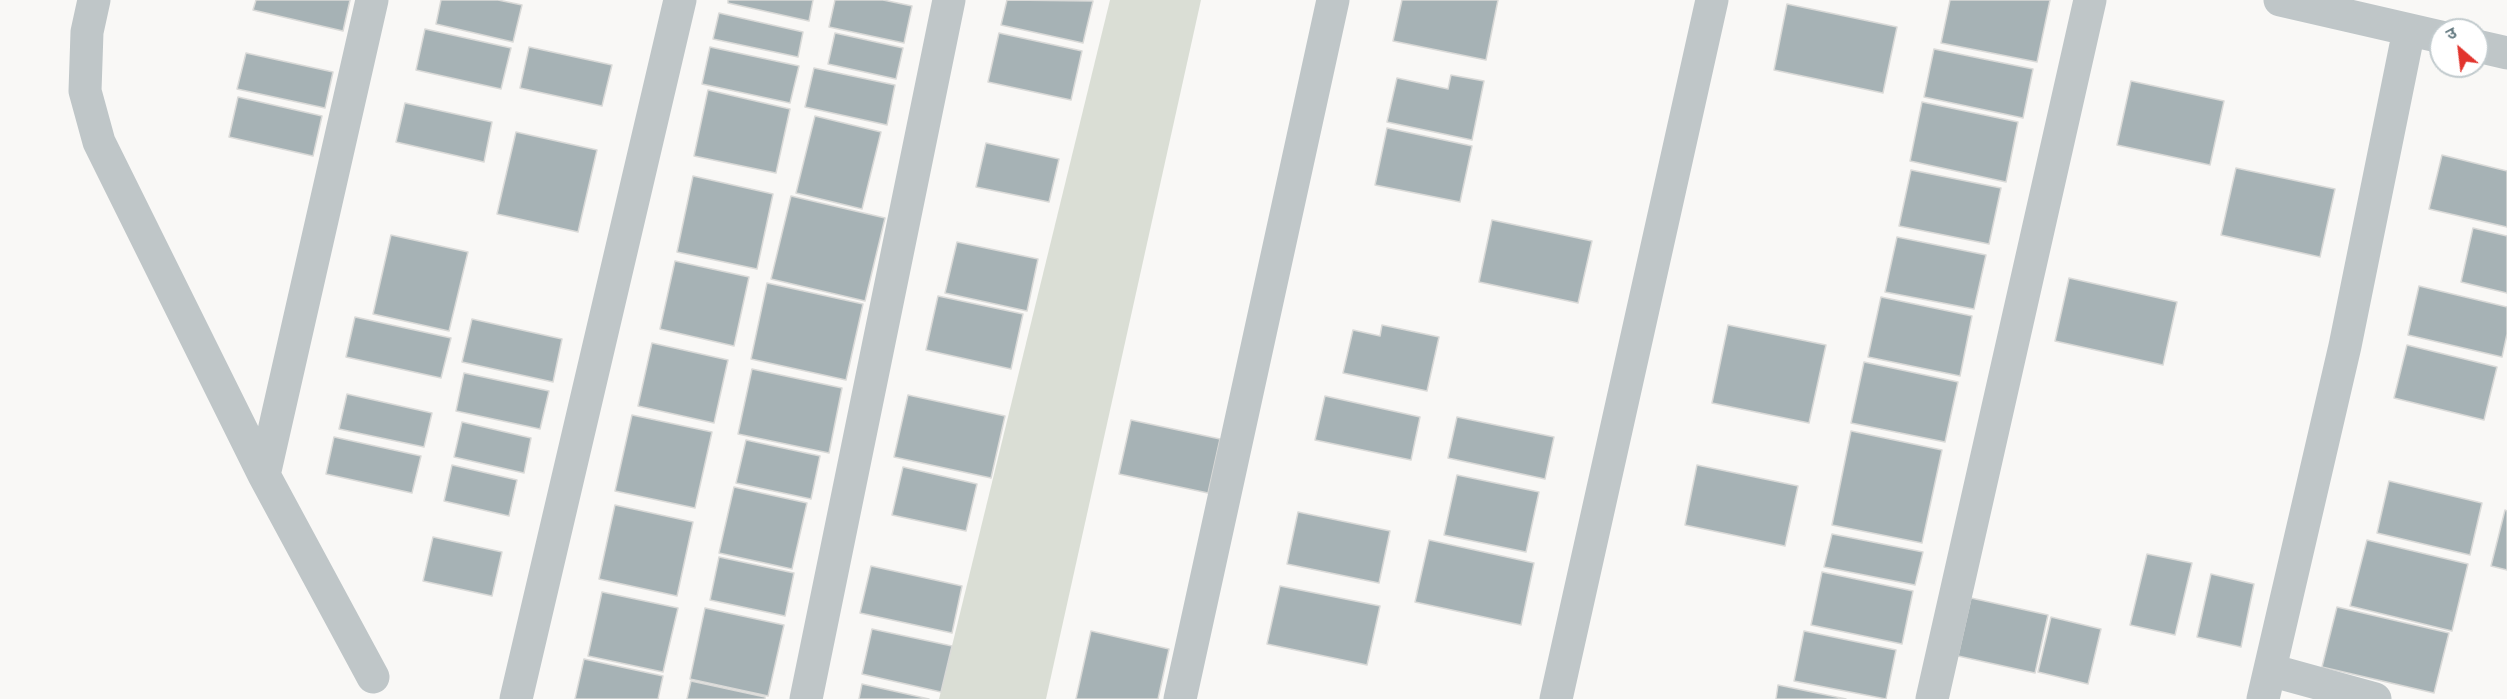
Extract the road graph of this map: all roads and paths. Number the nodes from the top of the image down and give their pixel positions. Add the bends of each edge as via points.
1 (72, 0) edge
2 (94, 0) edge
3 (372, 0) edge
4 (680, 0) edge
5 (949, 0) edge
6 (1333, 0) edge
7 (1712, 0) edge
8 (2090, 0) edge
9 (2280, 0) edge
10 (2409, 30) junction
11 (87, 32) junction
12 (2429, 35) edge
13 (2489, 49) edge
14 (2507, 53) edge
15 (264, 475) junction
16 (373, 677) dead end
17 (2266, 685) edge
18 (516, 699) edge
19 (807, 699) edge
20 (1180, 699) edge
21 (1556, 699) edge
22 (1932, 699) edge
23 (2375, 699) edge

1 - 11 street
2 - 11 street
3 - 15 street
4 - 18 street
5 - 19 street
6 - 20 street
7 - 21 street
8 - 22 street
9 - 10 street
10 - 12 street
10 - 17 street via 2345,346
11 - 15 street via 85,91 99,142
13 - 14 street
15 - 16 street
17 - 23 street

